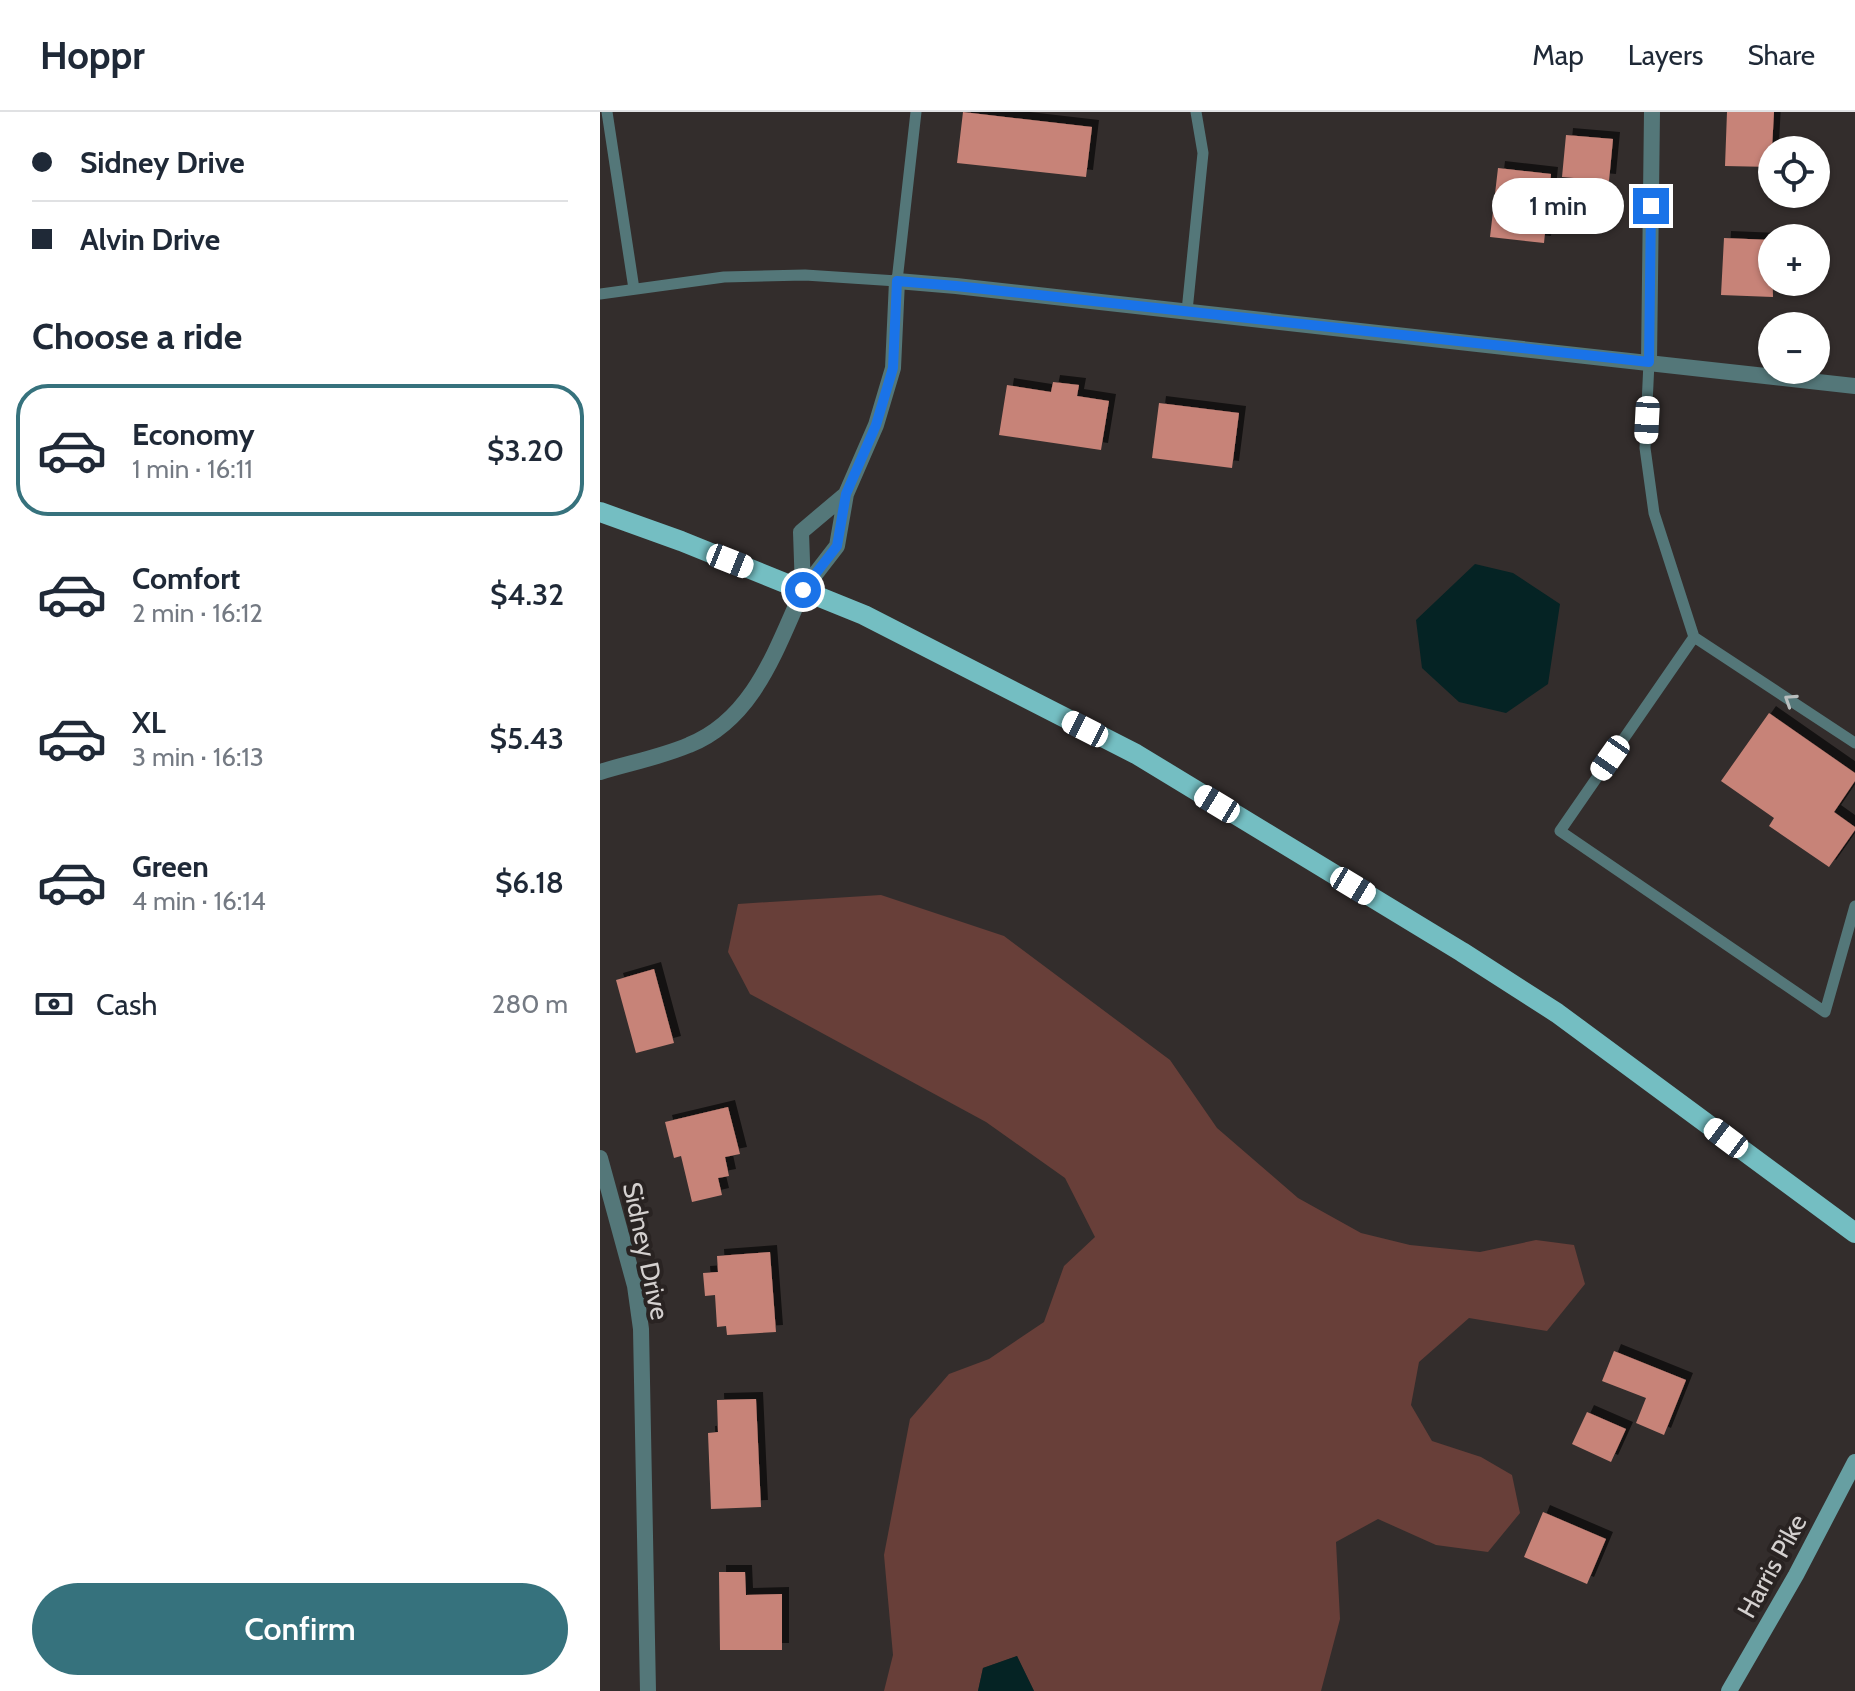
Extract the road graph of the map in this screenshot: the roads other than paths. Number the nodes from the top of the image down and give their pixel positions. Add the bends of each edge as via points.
1 (607, 112) edge
2 (916, 112) edge
3 (1196, 112) edge
4 (1652, 112) edge
5 (897, 281) junction
6 (634, 289) junction
7 (600, 294) edge
8 (1187, 311) junction
9 (1649, 362) junction
10 (1855, 386) edge
11 (846, 494) junction
12 (600, 512) edge
13 (803, 590) junction
14 (1694, 637) junction
15 (1855, 743) edge
16 (600, 772) edge
17 (1855, 906) edge
18 (600, 1158) edge
19 (1855, 1233) edge
20 (1855, 1462) edge
21 (648, 1691) edge
22 (1729, 1691) edge

1 - 6 lane
2 - 5 lane
3 - 8 lane via 1203,153
4 - 9 street
5 - 6 lane via 724,277
5 - 8 street
5 - 11 street via 893,368
6 - 7 lane
8 - 9 street
9 - 10 street
9 - 14 lane via 1645,448 1654,513
11 - 13 street via 837,546
11 - 13 street via 801,532
12 - 13 main road
13 - 16 street via 752,695 726,723 690,745
13 - 19 main road via 864,615 1136,754 1462,952 1557,1013
15 -> 14 lane
14 - 17 lane via 1560,831 1825,1012
18 - 21 street, Sidney Drive via 635,1286 641,1329
20 - 22 main road, Harris Pike

